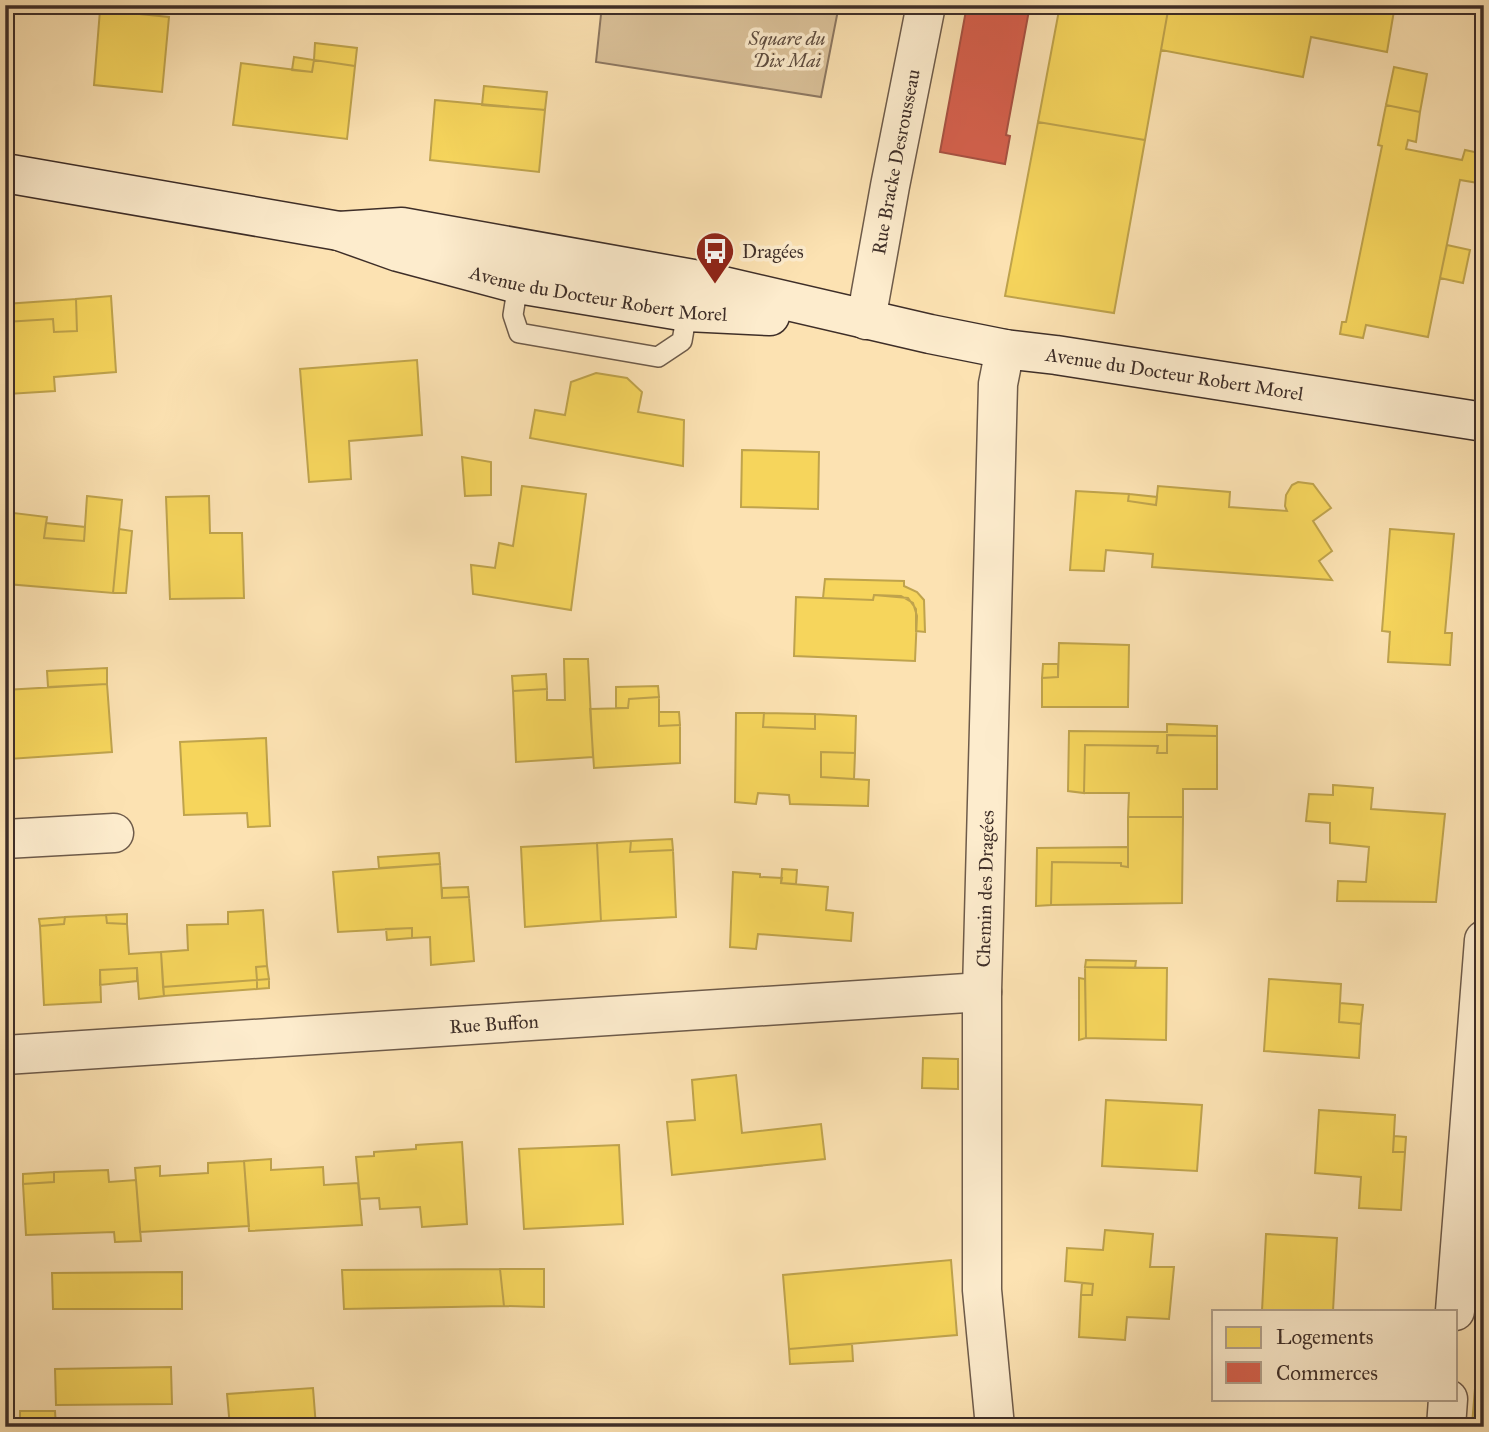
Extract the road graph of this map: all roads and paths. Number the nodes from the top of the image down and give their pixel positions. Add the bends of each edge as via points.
1 (926, 5) edge
2 (5, 173) edge
3 (339, 231) junction
4 (866, 320) junction
5 (1005, 349) junction
6 (1484, 422) edge
7 (114, 833) dead end
8 (5, 839) edge
9 (1484, 940) edge
10 (982, 992) junction
11 (5, 1055) edge
12 (1455, 1310) edge
13 (1448, 1400) edge
14 (995, 1427) edge
15 (1446, 1427) edge

1 - 4 street, Rue Bracke Desrousseau
2 - 3 street, Avenue du Docteur Robert Morel
3 - 4 street, Avenue du Docteur Robert Morel via 402,226 693,279
3 - 4 street, Avenue du Docteur Robert Morel via 518,284 687,312
4 - 5 street, Avenue du Docteur Robert Morel
5 - 6 street, Avenue du Docteur Robert Morel
5 - 10 street, Chemin des Dragées via 998,398
7 - 8 street
9 - 12 street
10 - 11 street, Rue Buffon
10 - 14 street, Chemin des Dragées via 982,1290
13 - 15 street

